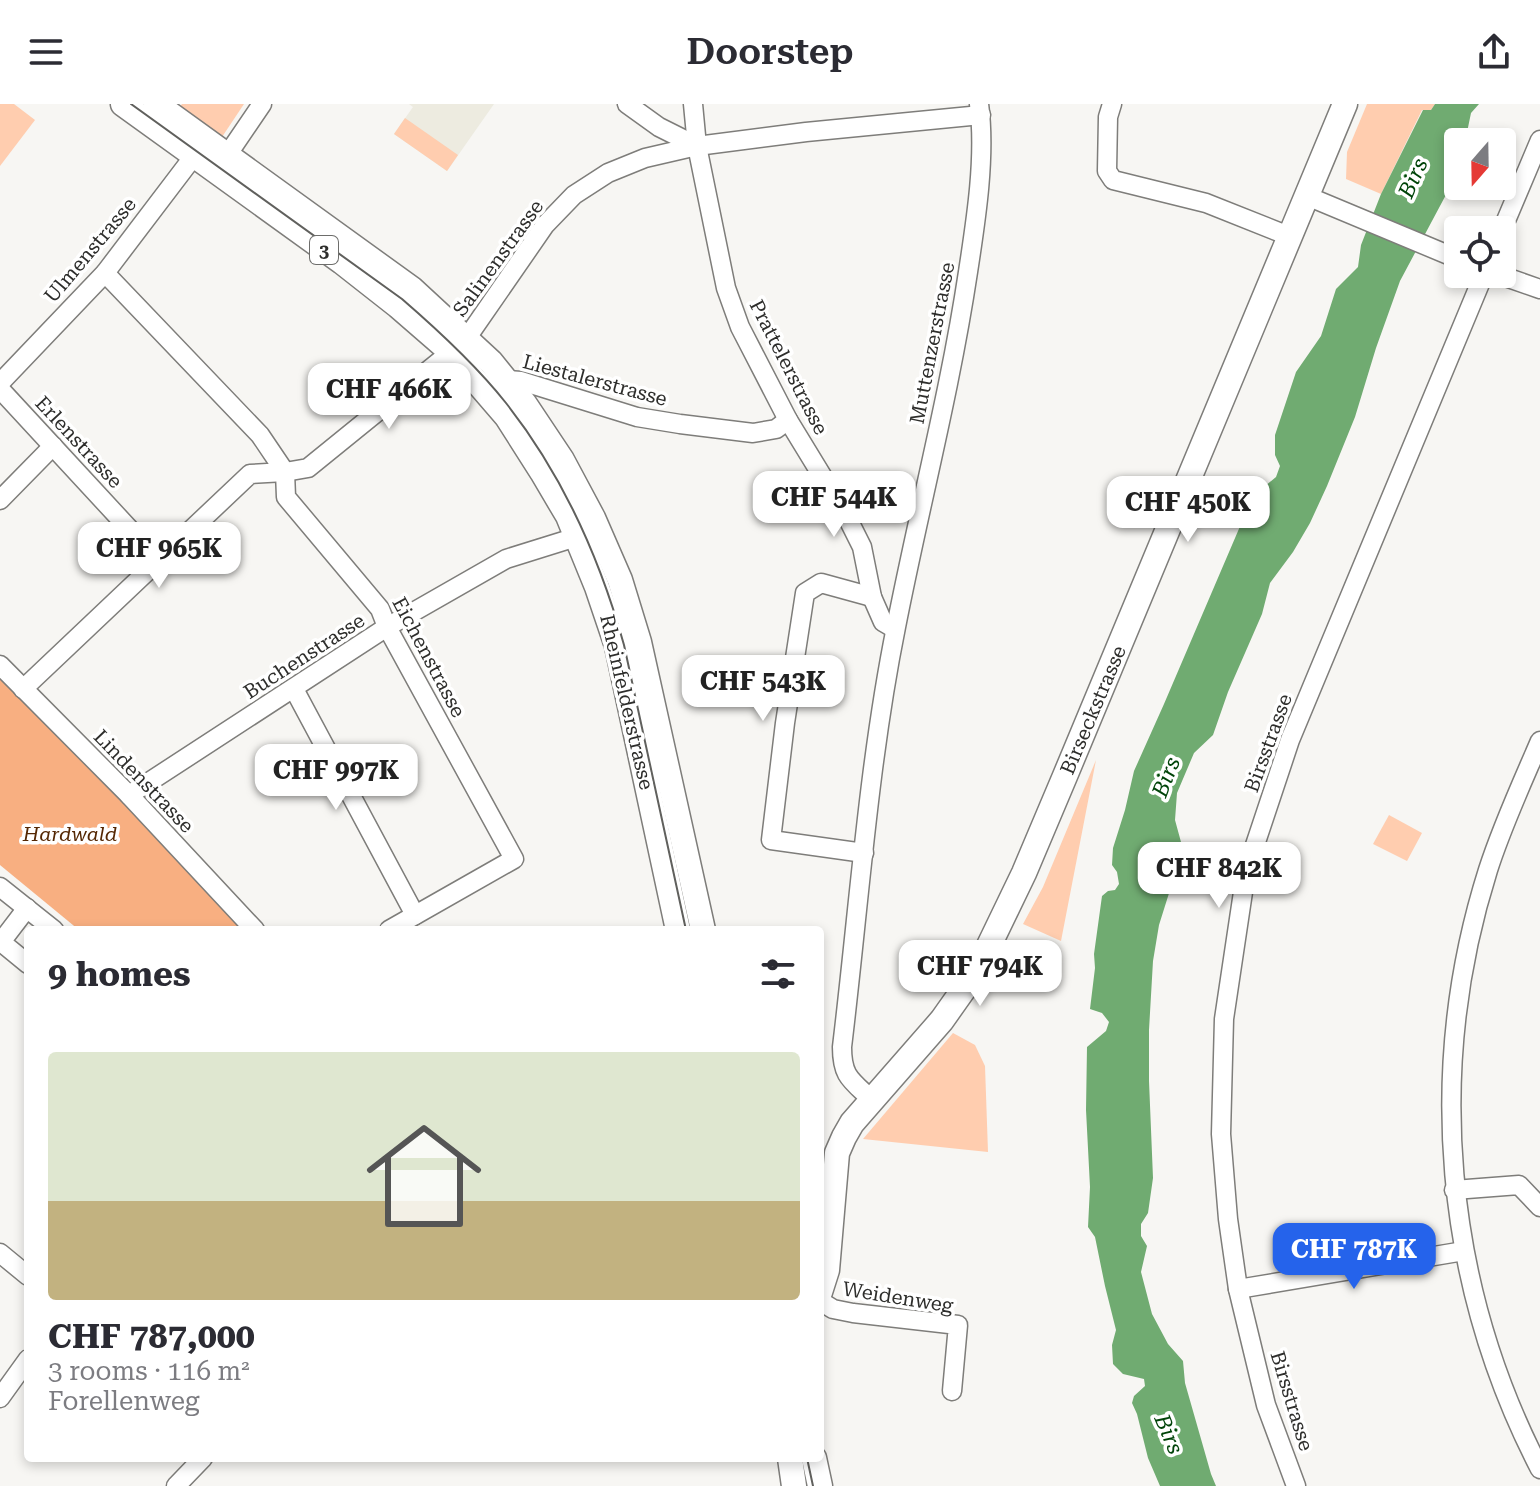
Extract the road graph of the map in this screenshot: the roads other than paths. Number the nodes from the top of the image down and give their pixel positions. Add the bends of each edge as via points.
1 (123, 104) edge
2 (156, 104) edge
3 (262, 104) edge
4 (627, 104) edge
5 (693, 104) edge
6 (1112, 104) edge
7 (1345, 104) edge
8 (980, 110) edge
9 (1540, 140) edge
10 (697, 146) junction
11 (201, 147) junction
12 (228, 154) junction
13 (1316, 200) junction
14 (1508, 216) edge
15 (1289, 236) junction
16 (1444, 253) edge
17 (105, 273) junction
18 (1516, 281) edge
19 (1478, 288) edge
20 (1540, 289) edge
21 (459, 345) junction
22 (0, 386) edge
23 (497, 387) junction
24 (788, 420) junction
25 (53, 446) junction
26 (285, 472) junction
27 (0, 500) edge
28 (588, 534) junction
29 (159, 561) junction
30 (872, 597) junction
31 (387, 627) junction
32 (895, 629) junction
33 (0, 665) edge
34 (23, 689) junction
35 (294, 689) junction
36 (1540, 741) edge
37 (129, 795) junction
38 (864, 853) junction
39 (0, 887) edge
40 (27, 908) junction
41 (415, 915) junction
42 (49, 926) edge
43 (251, 926) edge
44 (396, 926) edge
45 (677, 926) edge
46 (702, 926) edge
47 (24, 961) edge
48 (872, 1100) junction
49 (1454, 1190) junction
50 (1540, 1207) edge
51 (1464, 1251) junction
52 (0, 1253) edge
53 (24, 1273) edge
54 (824, 1279) edge
55 (1238, 1289) junction
56 (824, 1303) edge
57 (24, 1365) edge
58 (952, 1391) dead end
59 (0, 1398) edge
60 (199, 1462) edge
61 (791, 1462) edge
62 (815, 1462) edge
63 (1540, 1469) edge
64 (176, 1486) edge
65 (794, 1486) edge
66 (820, 1486) edge
67 (1296, 1486) edge

1 - 11 main road, Rheinfelderstrasse / 3
2 - 11 main road, Rheinfelderstrasse / 3
3 - 12 street
4 - 10 street
5 - 10 street, Prattelerstrasse
6 - 15 street via 1107,171 1113,180 1206,203
7 - 13 main road, Birseckstrasse
8 - 10 street, Salinenstrasse
8 - 32 street, Muttenzerstrasse via 979,181 960,325
9 - 14 street
10 - 21 street, Salinenstrasse via 645,158 574,195 545,225
10 - 24 street, Prattelerstrasse via 726,288
11 - 12 main road, Rheinfelderstrasse / 3
11 - 17 street, Ulmenstrasse
11 - 21 main road, Rheinfelderstrasse / 3 via 398,306
12 - 21 main road, Rheinfelderstrasse / 3 via 412,289
13 - 15 main road, Birseckstrasse
13 - 16 street
15 - 48 main road, Birseckstrasse via 1024,873 984,956 942,1020
17 - 22 street, Ulmenstrasse
17 - 26 street, Eichenstrasse via 260,435
18 - 20 street
19 - 55 street, Birsstrasse via 1290,740 1246,872 1224,1019 1221,1134
21 - 23 main road, Rheinfelderstrasse / 3
21 - 26 street, Salinenstrasse via 308,468
22 - 25 street, Erlenstrasse
23 - 24 street, Liestalerstrasse via 521,381 637,417 753,433 776,429
23 - 28 main road, Rheinfelderstrasse / 3 via 507,417 568,516
24 - 30 street, Prattelerstrasse via 862,547
25 - 27 street
25 - 29 street, Erlenstrasse
26 - 29 street, Salinenstrasse via 250,474
26 - 31 street, Eichenstrasse via 286,497 380,609
28 - 31 street, Buchenstrasse via 506,559
28 - 45 main road, Rheinfelderstrasse / 3
28 - 46 main road, Rheinfelderstrasse / 3 via 620,580 639,642
29 - 34 street, Salinenstrasse
30 - 32 street, Prattelerstrasse via 883,622
30 - 38 street via 821,583 805,593 771,840
31 - 35 street, Buchenstrasse
31 - 41 street, Eichenstrasse via 514,859
32 - 38 street, Muttenzerstrasse via 875,742
33 - 34 street, Lindenstrasse
34 - 37 street, Lindenstrasse
35 - 37 street, Buchenstrasse
35 - 41 street
36 - 49 street via 1488,871 1465,964 1451,1086
37 - 43 street, Lindenstrasse
38 - 48 street, Muttenzerstrasse via 842,1061 849,1078
39 - 40 street
40 - 42 street
40 - 47 street via 1,942
41 - 44 street, Eichenstrasse
48 - 54 main road, Birseckstrasse via 852,1123 837,1153
49 - 50 street via 1519,1185
49 - 51 street
51 - 55 street
51 - 63 street via 1487,1345
52 - 53 street
55 - 67 street, Birsstrasse via 1266,1405
56 - 58 street, Weidenweg via 853,1313 958,1325
57 - 59 street
60 - 64 street
61 - 65 main road
62 - 66 main road

